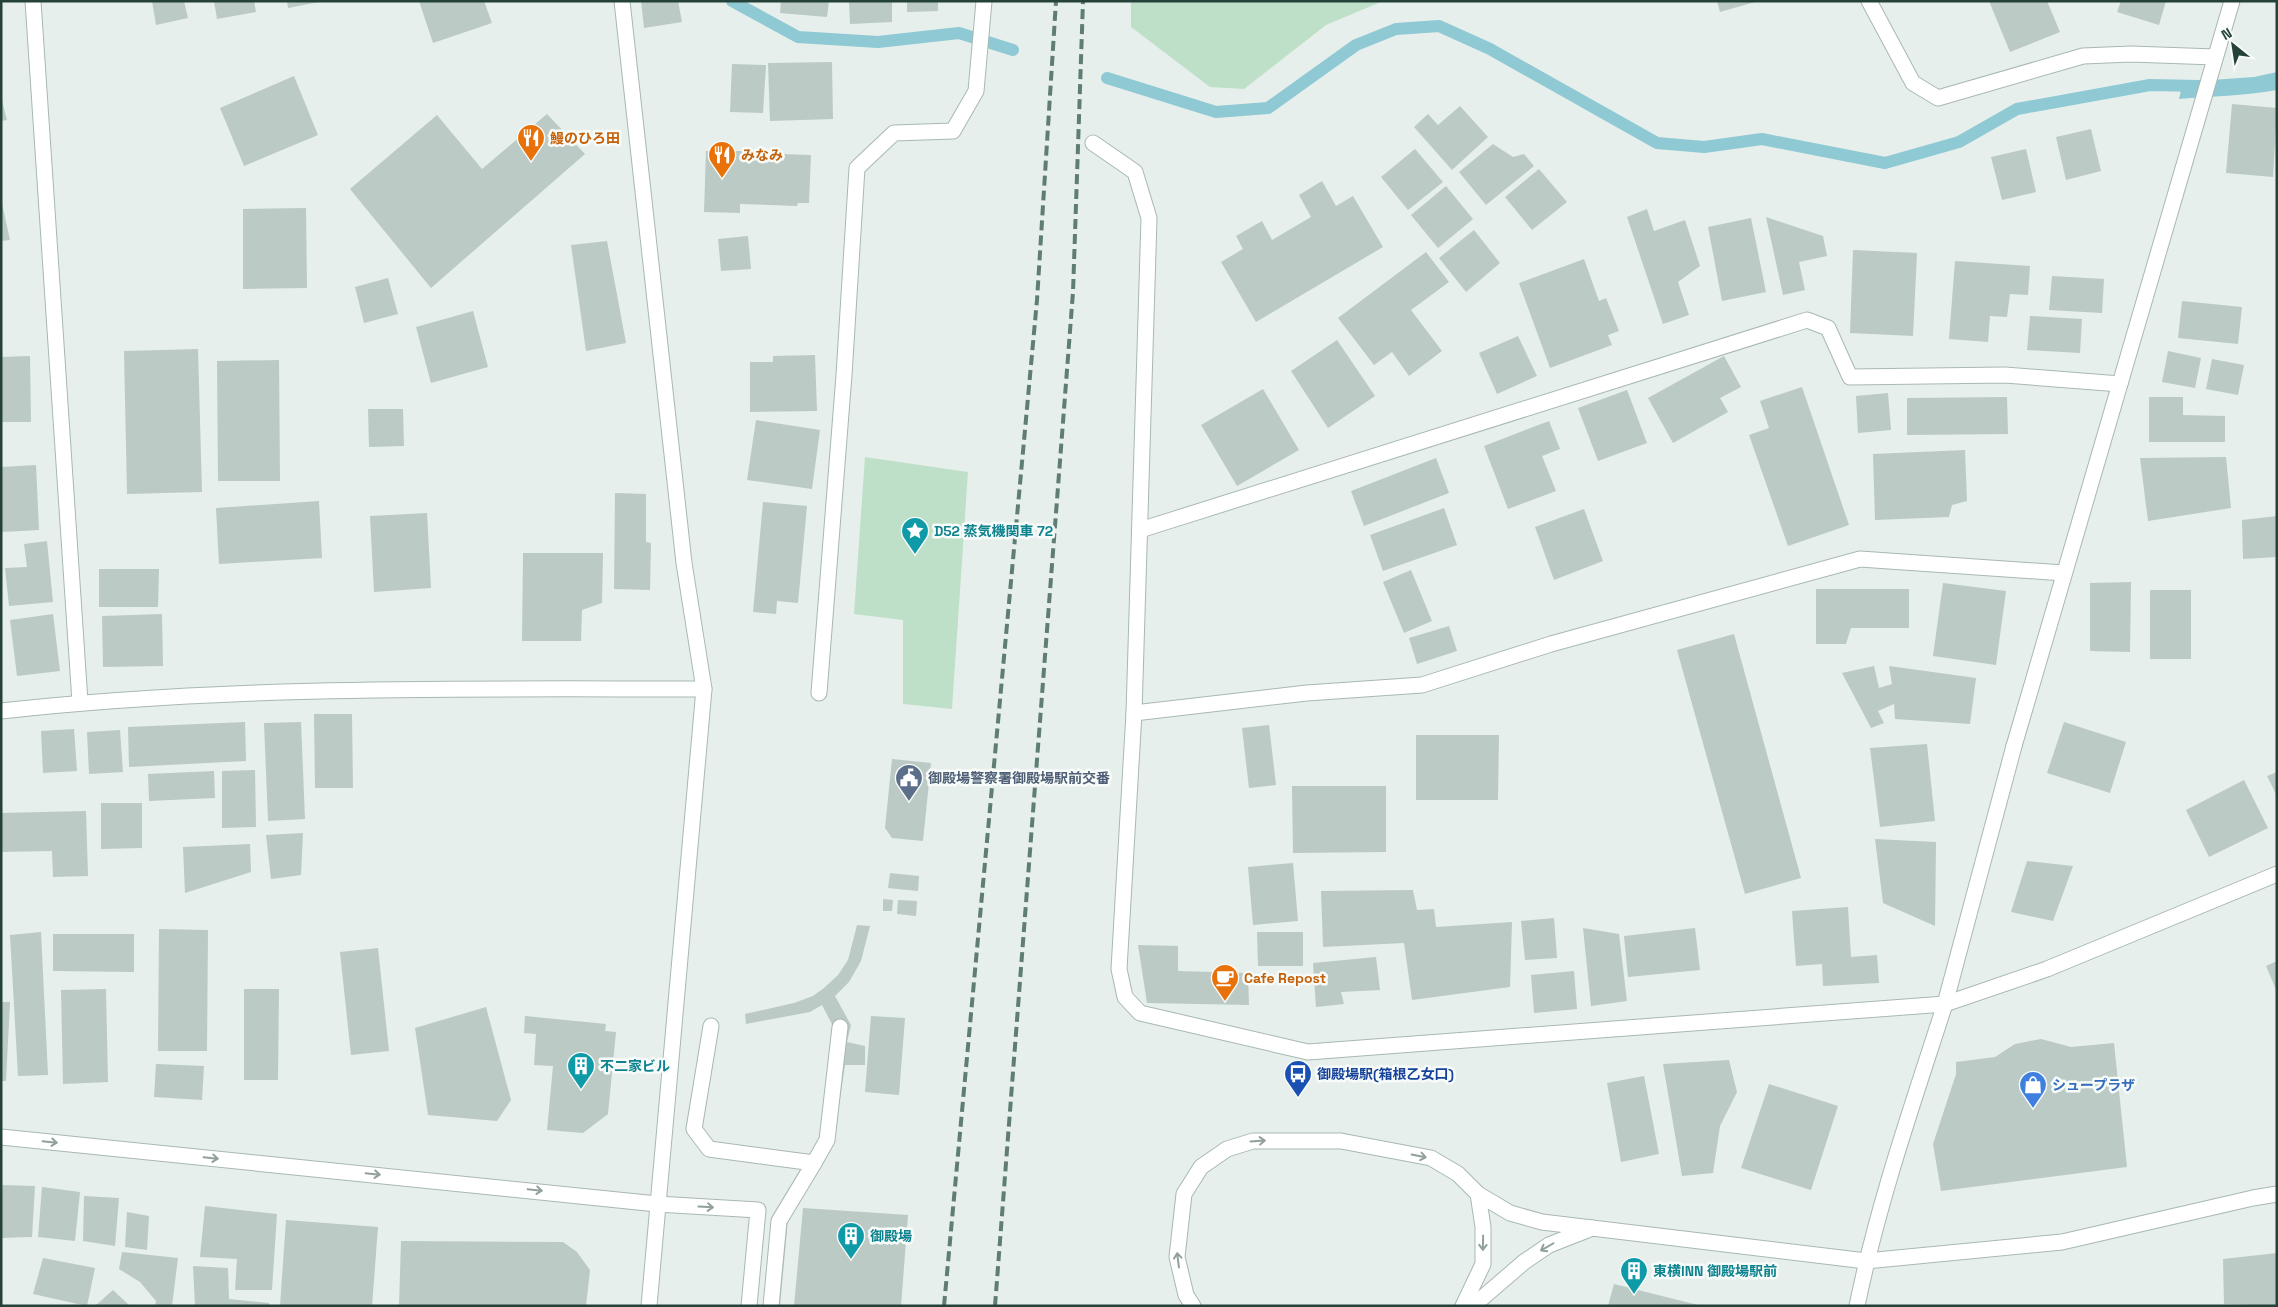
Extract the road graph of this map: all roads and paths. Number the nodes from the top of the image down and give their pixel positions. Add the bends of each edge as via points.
1 (33, 1) edge
2 (622, 1) edge
3 (1869, 1) edge
4 (2232, 1) edge
5 (984, 2) edge
6 (2215, 57) junction
7 (1093, 144) dead end
8 (2120, 384) junction
9 (1140, 530) junction
10 (2064, 573) junction
11 (704, 688) junction
12 (819, 693) dead end
13 (80, 702) junction
14 (1, 711) edge
15 (1134, 712) junction
16 (2277, 874) edge
17 (1946, 1004) junction
18 (711, 1026) dead end
19 (840, 1027) dead end
20 (1, 1137) edge
21 (814, 1163) junction
22 (1478, 1194) junction
23 (2277, 1194) edge
24 (657, 1204) junction
25 (1592, 1228) junction
26 (1866, 1261) junction
27 (649, 1306) edge
28 (749, 1306) edge
29 (771, 1306) edge
30 (1193, 1306) edge
31 (1463, 1306) edge
32 (1473, 1306) edge
33 (1856, 1306) edge

1 - 13 street
2 - 11 street via 684,563
3 - 6 street via 1913,83 1938,98 2083,56
4 - 6 street
5 - 12 street via 976,91 953,131 894,133 857,168
6 - 8 street
7 - 9 street via 1135,172 1149,218
8 - 9 street via 2005,375 1850,377 1828,328 1807,320
8 - 10 street
9 - 15 street
10 - 15 street via 1860,559 1551,644 1422,684
10 - 17 street via 2014,746
11 - 13 street via 370,689
11 - 24 street
13 - 14 street
15 - 17 street via 1119,969 1125,997 1140,1014 1308,1052
16 - 17 street via 2047,969
17 - 26 street via 1902,1134
18 - 21 street via 694,1129 709,1149
19 - 21 street via 827,1140
20 -> 24 street
21 - 29 street via 779,1221
22 - 25 street via 1510,1213 1542,1222
30 -> 22 street via 1186,1296 1176,1257 1184,1194 1201,1167 1227,1149 1252,1141 1341,1141 1431,1158 1458,1174
22 -> 31 street via 1483,1227 1482,1264
23 - 26 street via 2062,1242
24 - 27 street
24 -> 28 street via 758,1210
25 - 26 street
25 -> 32 street via 1549,1245
26 - 33 street

